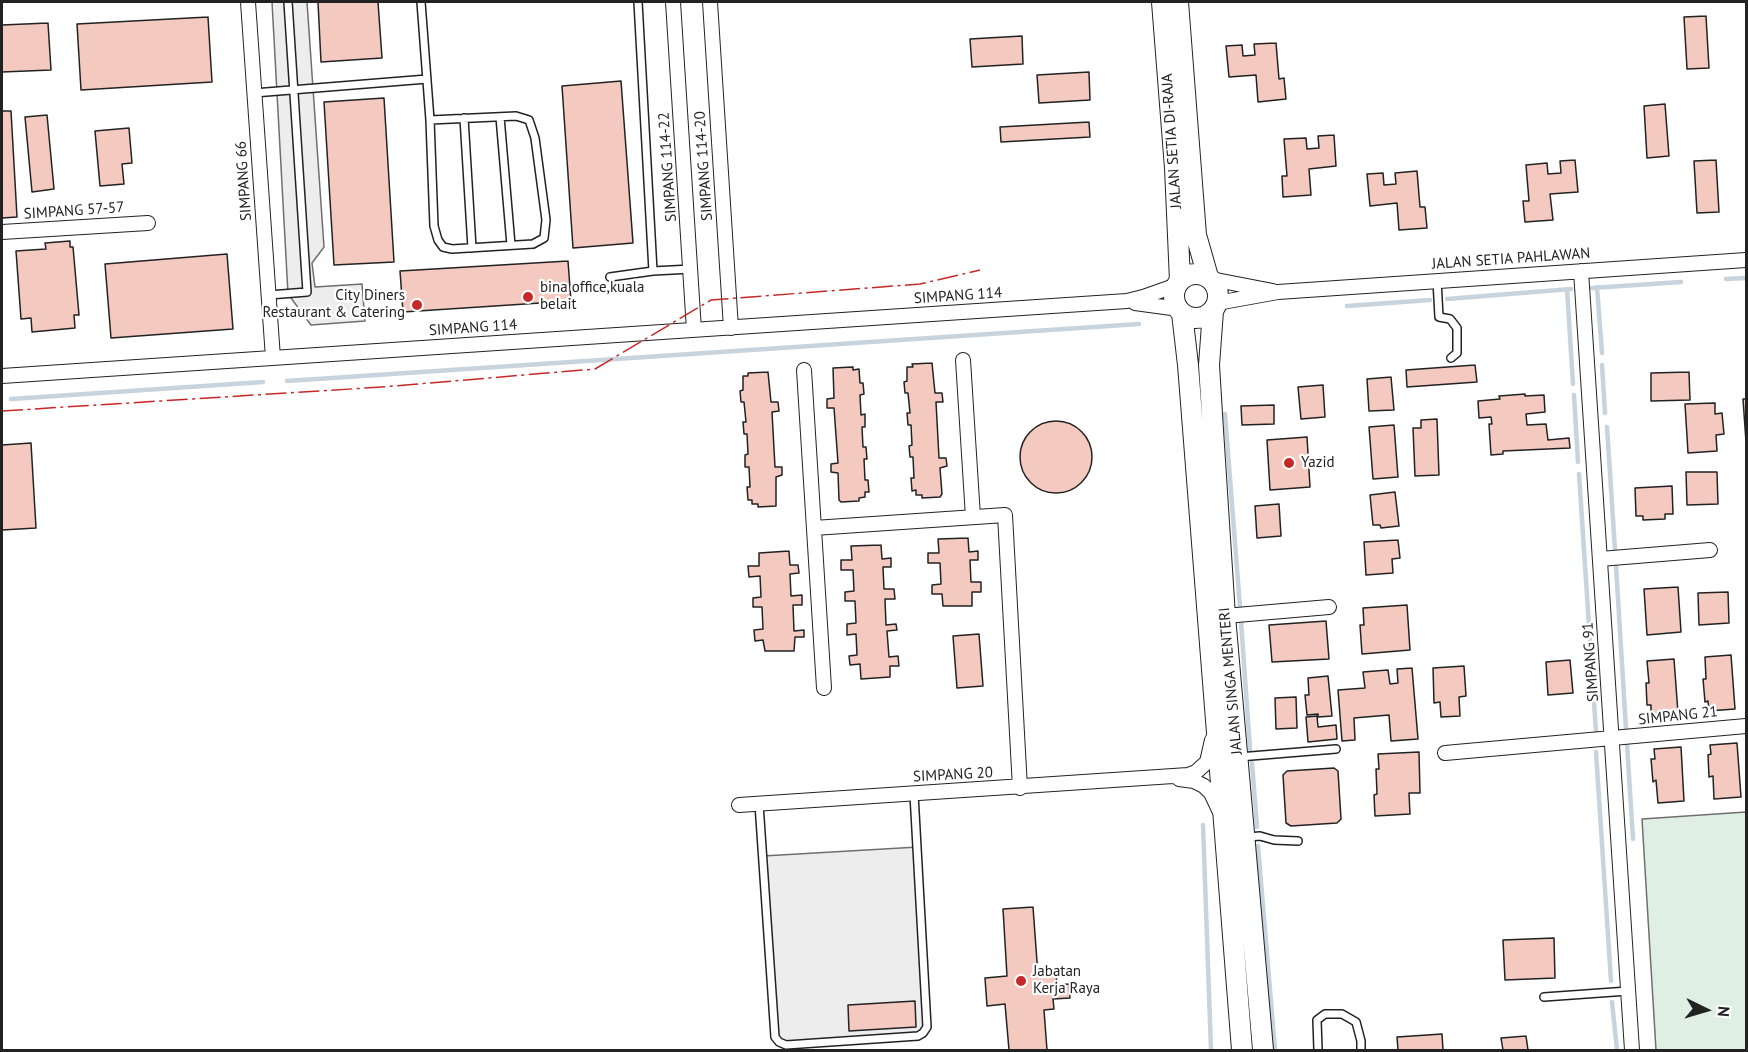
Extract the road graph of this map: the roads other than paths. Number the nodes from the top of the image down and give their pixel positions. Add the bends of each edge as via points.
1 (248, 2) edge
2 (288, 2) edge
3 (421, 2) edge
4 (638, 2) edge
5 (673, 2) edge
6 (710, 2) edge
7 (1162, 2) edge
8 (1178, 2) edge
9 (427, 78) junction
10 (294, 89) junction
11 (255, 93) junction
12 (500, 117) junction
13 (464, 118) junction
14 (430, 120) junction
15 (148, 223) dead end
16 (2, 232) edge
17 (511, 245) junction
18 (472, 248) junction
19 (1746, 260) edge
20 (691, 269) junction
21 (653, 271) junction
22 (1581, 271) junction
23 (610, 276) dead end
24 (1209, 278) junction
25 (1437, 280) junction
26 (1178, 283) junction
27 (1278, 292) junction
28 (269, 295) junction
29 (1127, 301) junction
30 (1215, 307) junction
31 (1180, 311) junction
32 (731, 328) junction
33 (694, 330) junction
34 (273, 358) junction
35 (1451, 358) dead end
36 (963, 360) dead end
37 (804, 370) dead end
38 (2, 376) edge
39 (974, 517) junction
40 (814, 528) junction
41 (1710, 550) dead end
42 (1600, 559) junction
43 (1329, 607) dead end
44 (1225, 616) junction
45 (824, 687) dead end
46 (1215, 704) junction
47 (1746, 726) edge
48 (1612, 739) junction
49 (1336, 749) dead end
50 (1445, 753) dead end
51 (1237, 757) junction
52 (1168, 778) junction
53 (1020, 788) junction
54 (915, 794) junction
55 (759, 804) junction
56 (739, 805) dead end
57 (1234, 834) junction
58 (1298, 841) dead end
59 (1628, 991) junction
60 (1544, 997) dead end
61 (1242, 1050) edge
62 (1263, 1050) edge
63 (1318, 1050) edge
64 (1361, 1050) edge
65 (1632, 1050) edge

1 - 11 street, SIMPANG 66
2 - 10 lane
3 - 9 lane
4 - 21 lane
5 - 20 street, SIMPANG 114-22
6 - 32 street, SIMPANG 114-20
7 - 26 main road, JALAN SETIA DI-RAJA via 1175,168
8 - 24 main road, JALAN SETIA DI-RAJA via 1196,235
9 - 10 lane
9 - 14 lane
10 - 11 lane
10 - 28 lane via 307,292
11 - 28 street, SIMPANG 66
12 - 13 lane
12 - 17 lane
12 - 17 lane via 529,120 546,220 544,238 533,244
13 - 14 lane
13 - 18 lane
14 - 18 lane via 434,226 438,240 443,247
15 - 16 street, SIMPANG 57-57
17 - 18 lane
19 - 22 street, JALAN SETIA PAHLAWAN
20 - 21 lane
20 - 33 street, SIMPANG 114-22
21 - 23 lane
22 - 25 street, JALAN SETIA PAHLAWAN
22 - 42 street, SIMPANG 91
24 - 26 main road via 1191,274
24 - 27 street, JALAN SETIA PAHLAWAN
24 - 30 main road via 1218,290
25 - 27 street, JALAN SETIA PAHLAWAN
25 - 35 lane via 1439,317 1450,319 1457,328 1457,353
26 - 29 street, SIMPANG 114
26 - 31 main road via 1174,297
27 - 30 street, JALAN SETIA PAHLAWAN
28 - 34 street, SIMPANG 66
29 - 31 street, SIMPANG 114
29 - 32 street, SIMPANG 114
30 - 31 main road via 1198,318
30 - 44 main road, JALAN SINGA MENTERI via 1209,365
31 - 46 main road, JALAN SINGA MENTERI via 1188,365
32 - 33 street, SIMPANG 114
33 - 34 street, SIMPANG 114
34 - 38 street, SIMPANG 114
36 - 39 street
37 - 40 street
39 - 40 street
39 - 53 street via 1005,515
40 - 45 street
41 - 42 street
42 - 48 street, SIMPANG 91
43 - 44 street
44 - 51 main road, JALAN SINGA MENTERI
46 - 52 street via 1208,762 1196,772
46 - 57 main road, JALAN SINGA MENTERI
47 - 48 street, SIMPANG 21
48 - 50 street, SIMPANG 21
48 - 59 street, SIMPANG 91
49 - 51 lane
51 - 57 main road, JALAN SINGA MENTERI
52 - 53 street, SIMPANG 20
52 - 57 street via 1204,786
53 - 54 street, SIMPANG 20
54 - 55 street, SIMPANG 20
54 - 55 lane via 927,1027 918,1036 786,1045 775,1036
55 - 56 street, SIMPANG 20
57 - 58 lane
57 - 61 main road, JALAN SINGA MENTERI
57 - 62 main road, JALAN SINGA MENTERI
59 - 60 lane
59 - 65 street, SIMPANG 91
63 - 64 lane via 1317,1020 1325,1014 1342,1014 1356,1022

